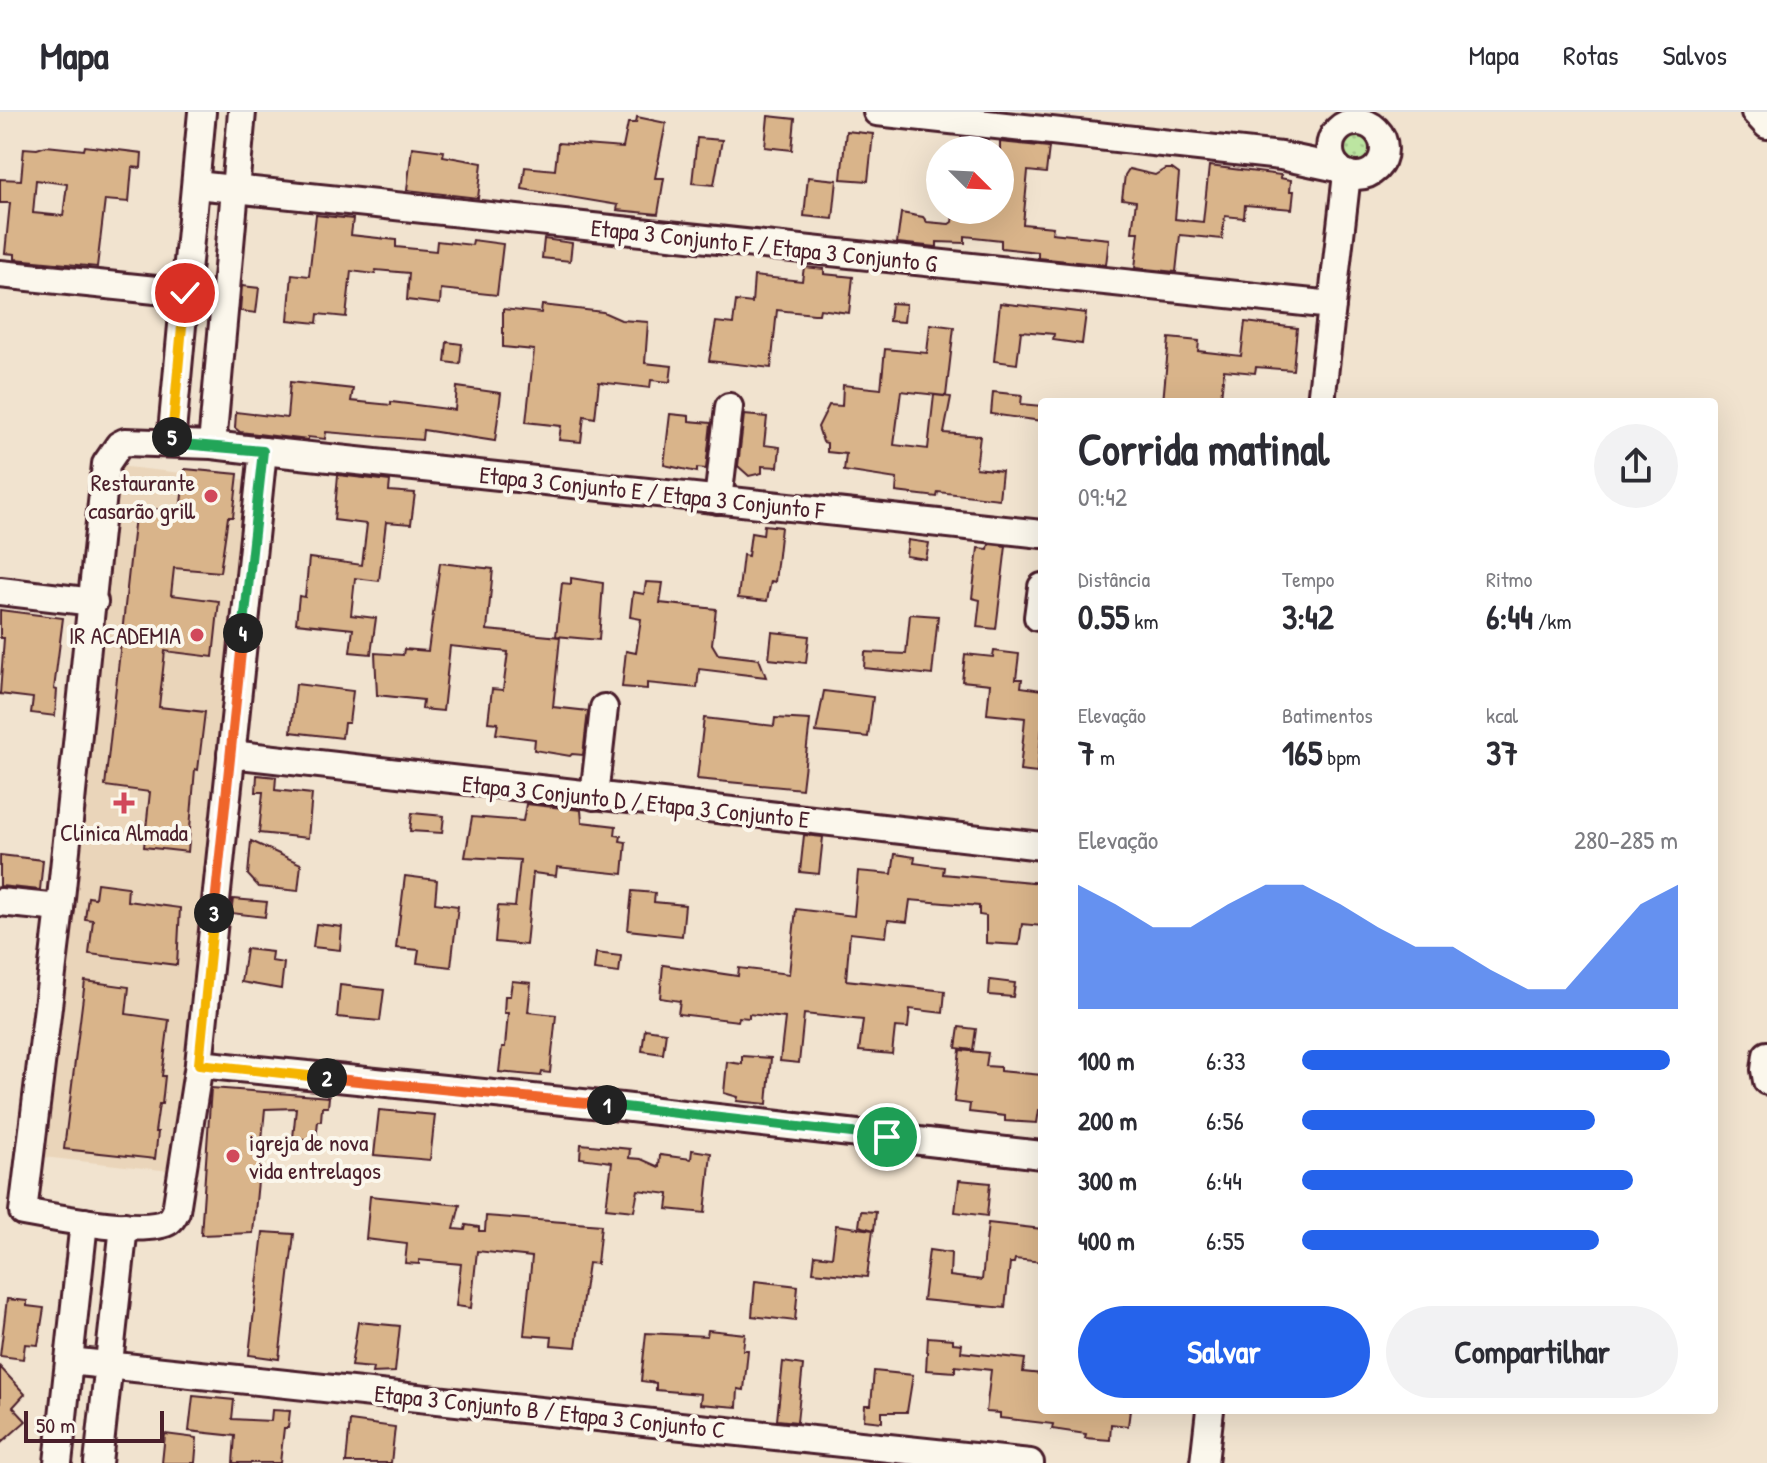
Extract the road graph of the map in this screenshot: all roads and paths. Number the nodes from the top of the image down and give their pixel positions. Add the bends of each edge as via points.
1 (202, 112) edge
2 (242, 112) edge
3 (877, 112) edge
4 (1755, 112) edge
5 (1376, 121) edge
6 (1344, 124) edge
7 (1767, 125) edge
8 (1281, 156) junction
9 (1342, 171) junction
10 (196, 185) junction
11 (234, 190) junction
12 (0, 274) edge
13 (185, 293) junction
14 (1332, 305) junction
15 (1321, 398) edge
16 (729, 407) dead end
17 (171, 443) junction
18 (212, 445) junction
19 (263, 451) junction
20 (718, 500) junction
21 (1038, 534) edge
22 (0, 591) edge
23 (94, 602) junction
24 (604, 708) dead end
25 (231, 754) junction
26 (594, 796) junction
27 (1038, 846) edge
28 (0, 902) edge
29 (60, 908) junction
30 (1767, 1055) edge
31 (199, 1064) junction
32 (1767, 1081) edge
33 (1038, 1155) edge
34 (12, 1211) edge
35 (84, 1222) junction
36 (124, 1226) junction
37 (69, 1361) junction
38 (109, 1364) junction
39 (1210, 1414) edge
40 (58, 1463) edge
41 (98, 1463) edge
42 (1030, 1463) edge
43 (1204, 1463) edge

1 - 10 street
2 - 11 street
3 - 8 street
4 - 7 street
5 - 6 street
5 - 9 street via 1383,159 1368,174
6 - 8 street
6 - 9 street via 1332,159
8 - 9 street
9 - 14 street
10 - 11 street, Etapa 3 Conjunto F / Etapa 3 Conjunto G
10 - 13 street
11 - 14 street, Etapa 3 Conjunto F / Etapa 3 Conjunto G
11 - 18 street
12 - 13 street
13 - 17 street
14 - 15 street
16 - 20 street
17 - 18 street, Etapa 3 Conjunto E / Etapa 3 Conjunto F
17 - 23 street, Etapa 3 Conjunto E / Etapa 3 Conjunto F via 125,442 106,464
18 - 19 street, Etapa 3 Conjunto E / Etapa 3 Conjunto F
19 - 20 street, Etapa 3 Conjunto E / Etapa 3 Conjunto F
19 - 25 street
20 - 21 street, Etapa 3 Conjunto E / Etapa 3 Conjunto F
22 - 23 street
23 - 29 street
24 - 26 street
25 - 26 street, Etapa 3 Conjunto D / Etapa 3 Conjunto E
25 - 31 street
26 - 27 street, Etapa 3 Conjunto D / Etapa 3 Conjunto E
28 - 29 street
29 - 34 street
30 - 32 street
31 - 33 street
31 - 36 street via 174,1215 164,1223
34 - 35 street
35 - 36 street
35 - 37 street
36 - 38 street
37 - 38 street, Etapa 3 Conjunto B / Etapa 3 Conjunto C
37 - 40 street
38 - 41 street
38 - 42 street, Etapa 3 Conjunto B / Etapa 3 Conjunto C
39 - 43 street

